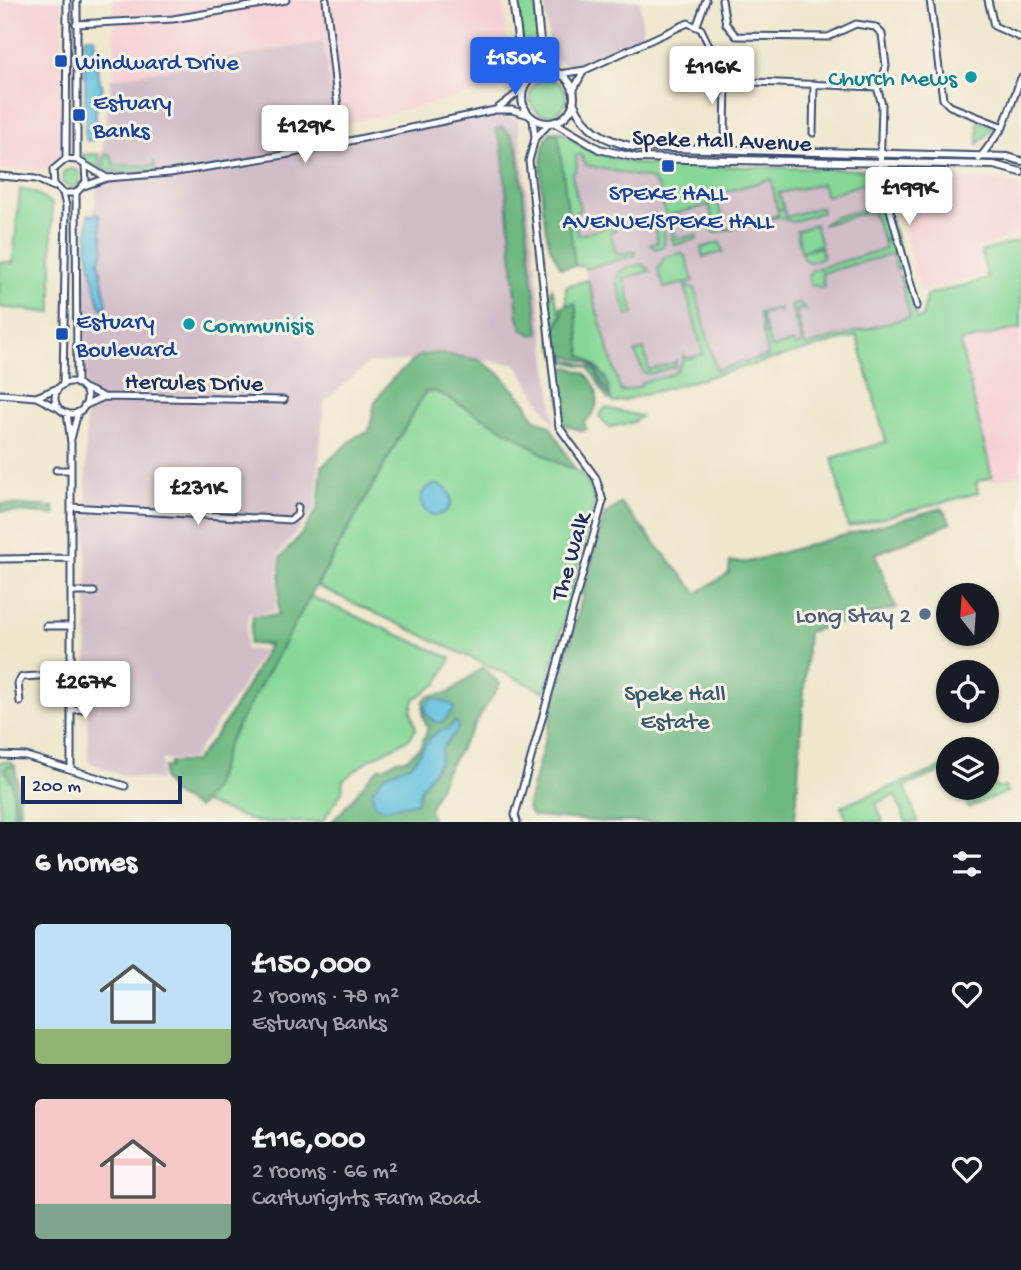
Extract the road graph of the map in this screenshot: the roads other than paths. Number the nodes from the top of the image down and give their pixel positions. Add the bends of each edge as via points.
1 (67, 0) edge
2 (77, 0) edge
3 (286, 0) edge
4 (326, 0) edge
5 (513, 0) edge
6 (536, 0) edge
7 (706, 0) edge
8 (722, 0) edge
9 (930, 0) edge
10 (988, 0) edge
11 (76, 24) junction
12 (697, 24) junction
13 (1021, 38) edge
14 (585, 70) junction
15 (557, 73) junction
16 (1021, 78) edge
17 (726, 81) junction
18 (814, 84) junction
19 (877, 87) junction
20 (523, 88) junction
21 (573, 91) junction
22 (573, 102) junction
23 (495, 110) junction
24 (531, 117) junction
25 (552, 123) junction
26 (1003, 127) junction
27 (725, 132) dead end
28 (813, 133) dead end
29 (535, 138) junction
30 (342, 144) junction
31 (881, 151) junction
32 (979, 155) junction
33 (66, 159) junction
34 (77, 160) junction
35 (1021, 160) edge
36 (880, 162) junction
37 (978, 166) junction
38 (85, 167) junction
39 (52, 172) junction
40 (1021, 172) edge
41 (0, 176) edge
42 (107, 178) junction
43 (36, 179) junction
44 (84, 186) junction
45 (56, 188) junction
46 (64, 193) junction
47 (76, 193) junction
48 (916, 306) dead end
49 (61, 386) junction
50 (80, 386) junction
51 (0, 394) edge
52 (36, 397) junction
53 (104, 397) junction
54 (284, 400) dead end
55 (84, 406) junction
56 (59, 409) junction
57 (78, 412) junction
58 (67, 413) junction
59 (71, 443) junction
60 (56, 470) dead end
61 (70, 470) junction
62 (71, 507) junction
63 (298, 507) dead end
64 (70, 558) junction
65 (0, 559) edge
66 (94, 592) dead end
67 (71, 593) junction
68 (46, 626) dead end
69 (71, 626) junction
70 (71, 674) junction
71 (20, 702) dead end
72 (83, 709) dead end
73 (72, 710) junction
74 (0, 755) edge
75 (71, 767) junction
76 (125, 786) dead end
77 (517, 822) edge

1 - 33 street
2 - 11 street
3 - 11 street via 173,19
4 - 30 street
5 - 20 street
6 - 15 street via 540,40
7 - 12 street
8 - 19 street via 726,24 736,36 828,37 856,24 875,27 882,34 886,66
9 - 26 street via 943,99
10 - 13 street via 994,26
11 - 34 street
12 - 14 street via 680,24
12 - 17 street
14 - 15 street
14 - 21 street
15 - 20 street via 535,74
15 - 21 street
16 - 26 street via 1015,109
17 - 18 street
17 - 27 street
18 - 19 street
18 - 28 street
19 - 31 street via 882,105
20 - 23 street
20 - 24 street via 522,104
21 - 22 street
22 - 25 street via 566,116
22 - 31 street, Speke Hall Avenue via 588,128 634,147
23 - 24 street
23 - 30 street
24 - 25 street
24 - 29 street, The Walk
25 - 29 street
25 - 36 street, Speke Hall Avenue via 599,149 638,158
26 - 32 street
29 - 77 street, The Walk via 529,161 559,427 596,478 603,501 514,815
30 - 42 street via 191,170
31 - 32 street, Speke Hall Avenue
31 - 36 street
32 - 35 street, Speke Hall Avenue
32 - 37 street
33 - 34 street
33 - 39 street
34 - 38 street
36 - 37 street, Speke Hall Avenue
36 - 48 street
37 - 40 street, Speke Hall Avenue
38 - 42 street
38 - 44 street
39 - 43 street
39 - 45 street
41 - 43 street
42 - 44 street
43 - 45 street
44 - 47 street
45 - 46 street
46 - 47 street
46 - 49 street
47 - 50 street
49 - 50 street
49 - 52 street
49 - 56 street via 55,397
50 - 53 street, Hercules Drive
50 - 55 street via 87,399
51 - 52 street
52 - 56 street
53 - 54 street, Hercules Drive
53 - 55 street, Hercules Drive
55 - 57 street
56 - 58 street
57 - 58 street
57 - 59 street
58 - 59 street
59 - 61 street
60 - 61 street
61 - 62 street
62 - 63 street via 291,520
62 - 64 street
64 - 65 street
64 - 67 street
66 - 67 street
67 - 69 street
68 - 69 street
69 - 70 street
70 - 71 street via 22,677
70 - 73 street
72 - 73 street
73 - 75 street
74 - 75 street via 26,755
75 - 76 street

